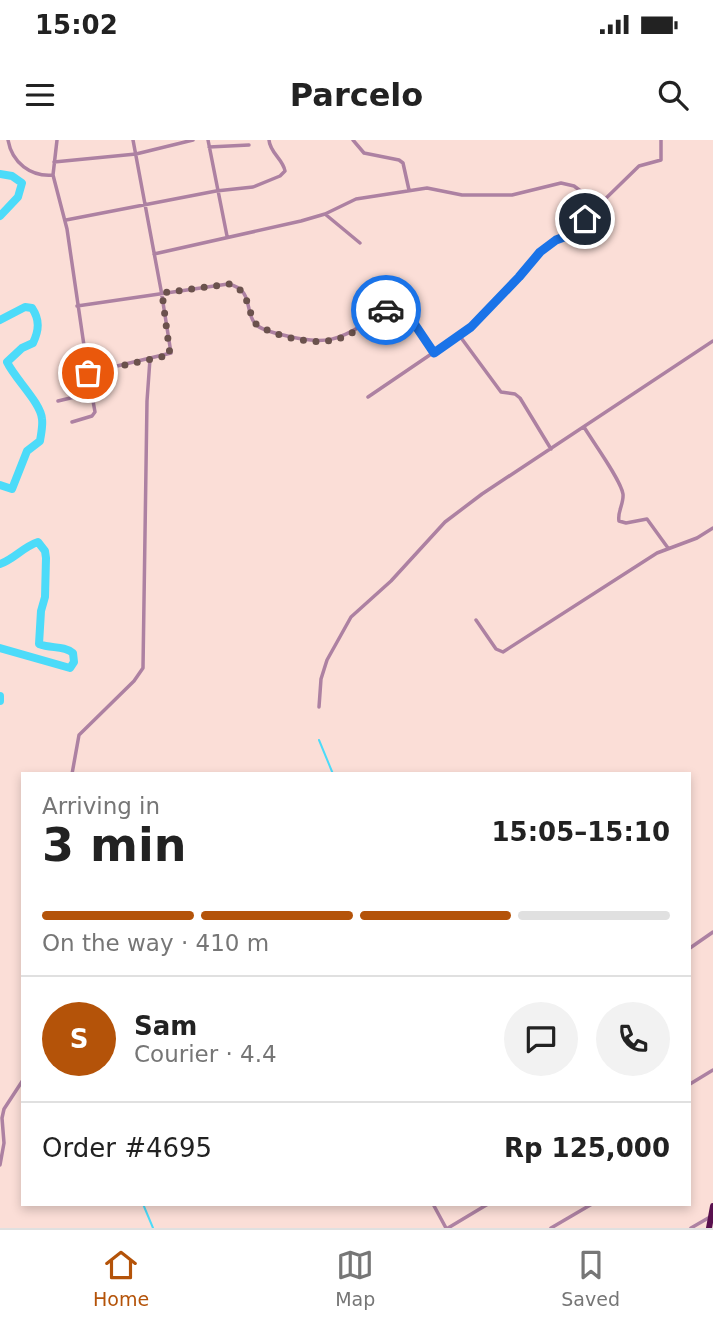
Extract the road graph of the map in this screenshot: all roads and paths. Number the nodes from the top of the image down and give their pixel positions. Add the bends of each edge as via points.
1 (8, 140) edge
2 (57, 140) edge
3 (133, 140) edge
4 (193, 140) edge
5 (208, 140) edge
6 (269, 140) edge
7 (353, 140) edge
8 (661, 140) edge
9 (249, 145) dead end
10 (209, 148) junction
11 (136, 154) junction
12 (54, 162) junction
13 (53, 176) junction
14 (409, 190) junction
15 (216, 191) junction
16 (145, 205) junction
17 (599, 205) junction
18 (325, 214) junction
19 (66, 220) junction
20 (227, 236) junction
21 (360, 243) dead end
22 (154, 254) junction
23 (162, 293) junction
24 (77, 306) junction
25 (460, 335) junction
26 (713, 341) edge
27 (434, 353) junction
28 (150, 359) junction
29 (88, 373) junction
30 (91, 393) junction
31 (368, 397) dead end
32 (58, 401) dead end
33 (72, 422) dead end
34 (584, 427) junction
35 (551, 449) junction
36 (713, 528) edge
37 (668, 548) junction
38 (476, 620) dead end
39 (319, 708) dead end
40 (72, 772) edge
41 (713, 932) edge
42 (691, 947) edge
43 (713, 1070) edge
44 (21, 1083) edge
45 (691, 1083) edge
46 (0, 1166) edge
47 (434, 1206) edge
48 (485, 1206) edge
49 (589, 1206) edge
50 (713, 1206) edge
51 (712, 1216) edge
52 (447, 1228) edge
53 (551, 1228) edge
54 (691, 1228) edge
55 (709, 1228) edge

1 - 13 street via 12,154 25,168
2 - 12 street
3 - 11 street
4 - 11 street
5 - 10 street
6 - 15 street via 284,173 260,185
7 - 14 street via 364,153 403,163
8 - 17 street via 661,160 639,166
9 - 10 street
10 - 15 street
11 - 12 street
11 - 16 street
12 - 13 street
13 - 19 street
14 - 17 street via 512,195 561,183 574,186
14 - 18 street via 356,199
15 - 16 street
15 - 20 street
16 - 19 street
16 - 22 street
17 - 25 street via 572,234 540,252
18 - 20 street
18 - 21 street
19 - 24 street
20 - 22 street
22 - 23 street
23 - 24 street
23 - 27 street via 234,285 249,302 256,324 301,340 342,337 401,304
23 - 28 street via 171,354
24 - 29 street
25 - 27 street
25 - 35 street via 500,392 520,398
26 - 34 street
27 - 31 street
28 - 29 street
28 - 40 street via 143,668 79,735
29 - 30 street
30 - 32 street
30 - 33 street via 94,414
34 - 35 street
34 - 37 street via 621,488 620,521 647,519
35 - 39 street via 445,522 351,617 327,660
36 - 37 street
37 - 38 street via 503,652
41 - 42 street
43 - 45 street
44 - 46 street via 4,1109
47 - 52 street
48 - 52 street
49 - 53 street
50 - 51 highway
51 - 54 street
51 - 55 highway

